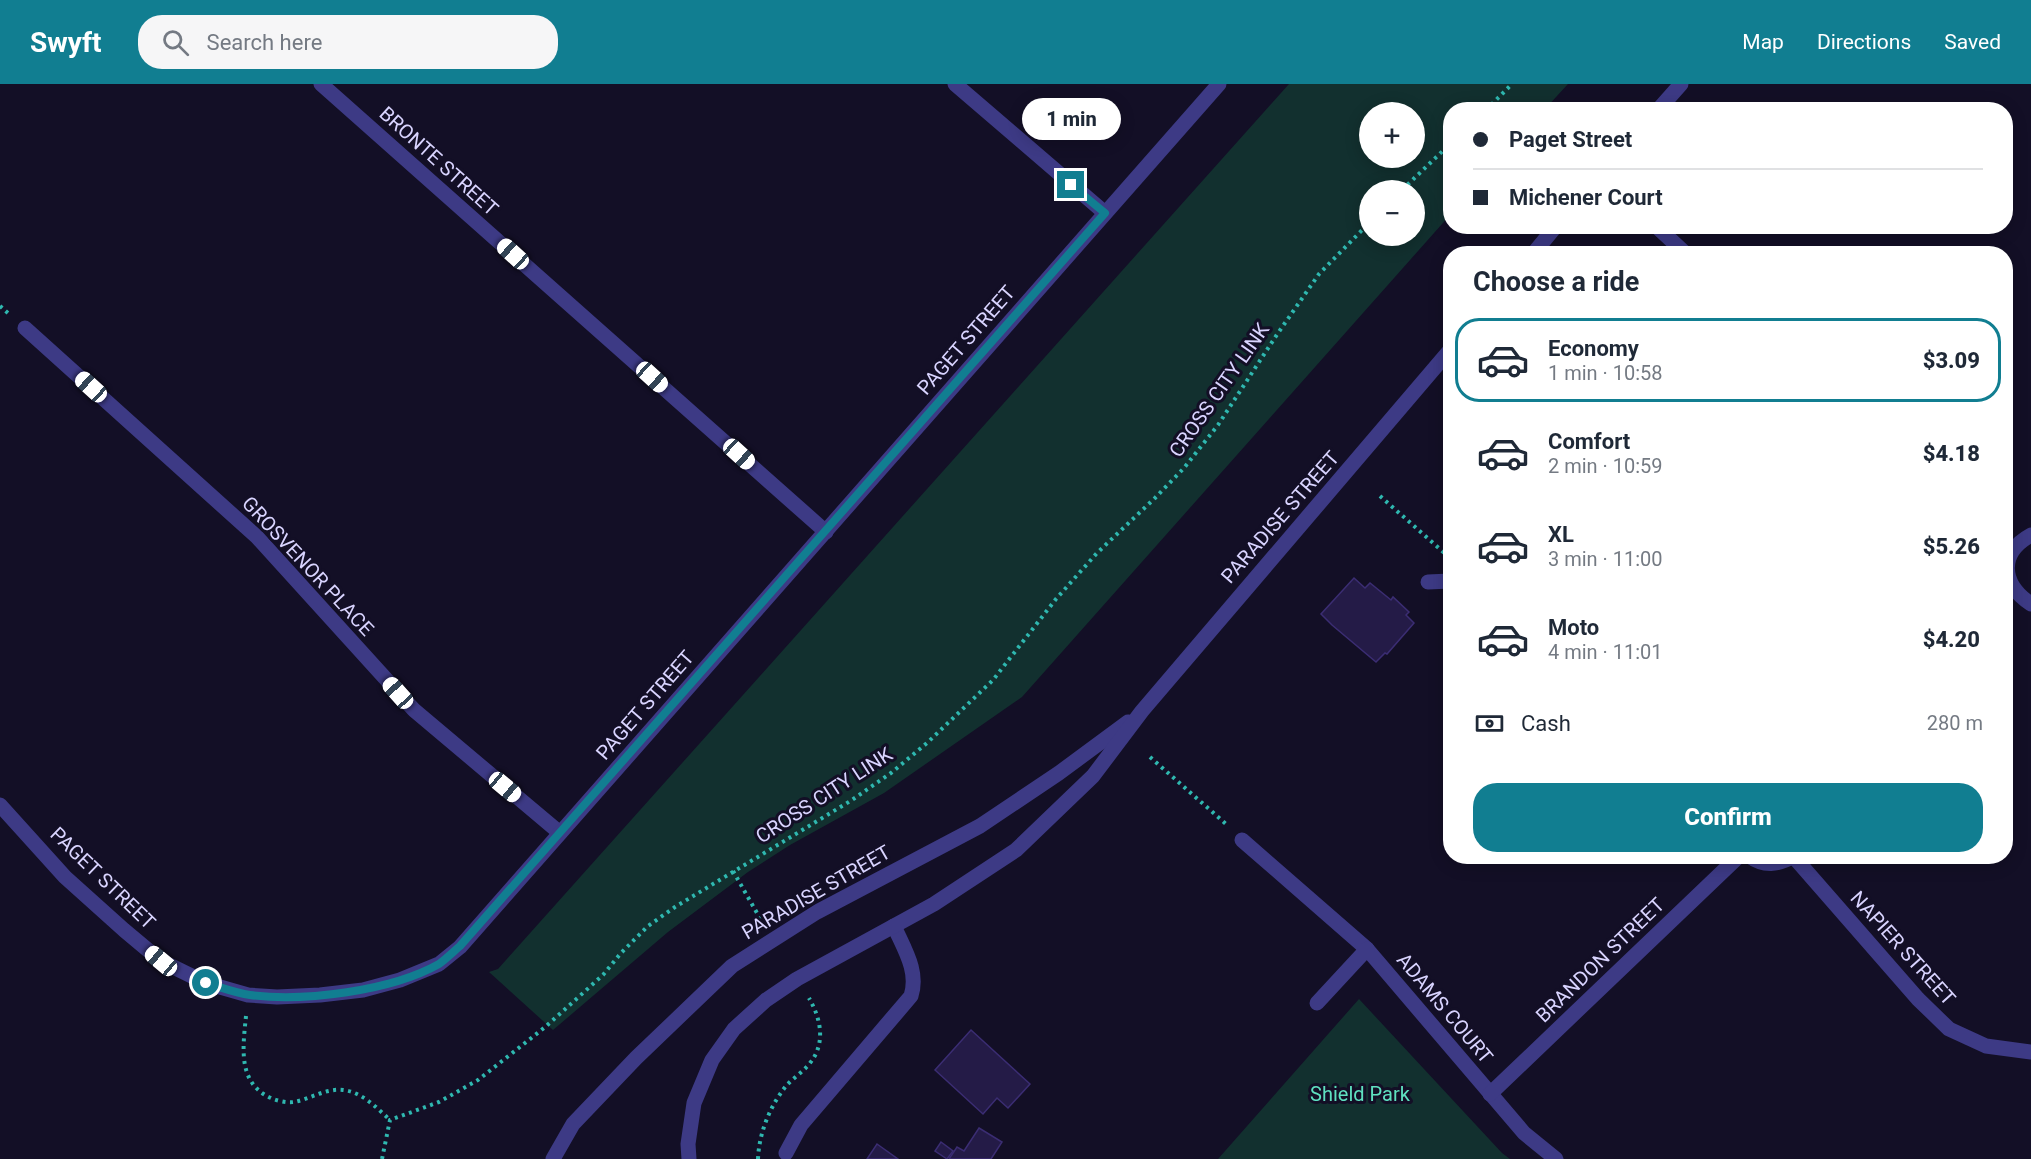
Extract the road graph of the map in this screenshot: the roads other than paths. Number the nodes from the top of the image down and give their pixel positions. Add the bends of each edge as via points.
1 (321, 84) edge
2 (956, 84) edge
3 (1220, 84) edge
4 (1681, 84) edge
5 (1665, 102) edge
6 (1105, 213) junction
7 (1549, 234) edge
8 (1665, 234) edge
9 (1540, 246) edge
10 (1677, 246) edge
11 (25, 328) dead end
12 (1443, 358) edge
13 (826, 532) junction
14 (2031, 535) edge
15 (2013, 543) edge
16 (1443, 581) edge
17 (1428, 582) dead end
18 (2013, 587) edge
19 (2017, 594) junction
20 (2013, 598) edge
21 (2031, 603) edge
22 (1142, 711) junction
23 (0, 805) edge
24 (560, 833) junction
25 (1242, 840) road end
26 (1731, 864) edge
27 (1800, 864) edge
28 (894, 926) junction
29 (1367, 949) junction
30 (1317, 1003) dead end
31 (2031, 1052) edge
32 (1490, 1094) junction
33 (786, 1153) dead end
34 (553, 1159) edge
35 (689, 1159) edge
36 (1556, 1159) edge

1 - 13 street, BRONTE STREET
2 - 6 street
3 - 6 street, PAGET STREET
4 - 5 street
6 - 13 street, PAGET STREET
7 - 9 street
8 - 10 street
11 - 24 street, GROSVENOR PLACE via 257,537 414,710
12 - 22 street, PARADISE STREET
13 - 24 street, PAGET STREET
14 - 15 street
16 - 17 street
18 - 19 street
19 - 20 street
19 - 21 street
22 - 28 street, PARADISE STREET via 1093,776 1016,850
22 - 34 street, PARADISE STREET via 980,826 817,912 732,966 573,1124
23 - 24 street, PAGET STREET via 65,878 161,961 206,983 248,995 277,997 363,990 439,964 460,946
25 - 29 street, ADAMS COURT
26 - 32 street, BRANDON STREET
27 - 31 street, NAPIER STREET via 1949,1029 1986,1046
28 - 33 street via 914,971 911,996 801,1125
28 - 35 street, PARADISE STREET via 797,979 734,1029 712,1060 694,1103
29 - 30 street
29 - 32 street, ADAMS COURT
32 - 36 street, ADAMS COURT via 1524,1133

